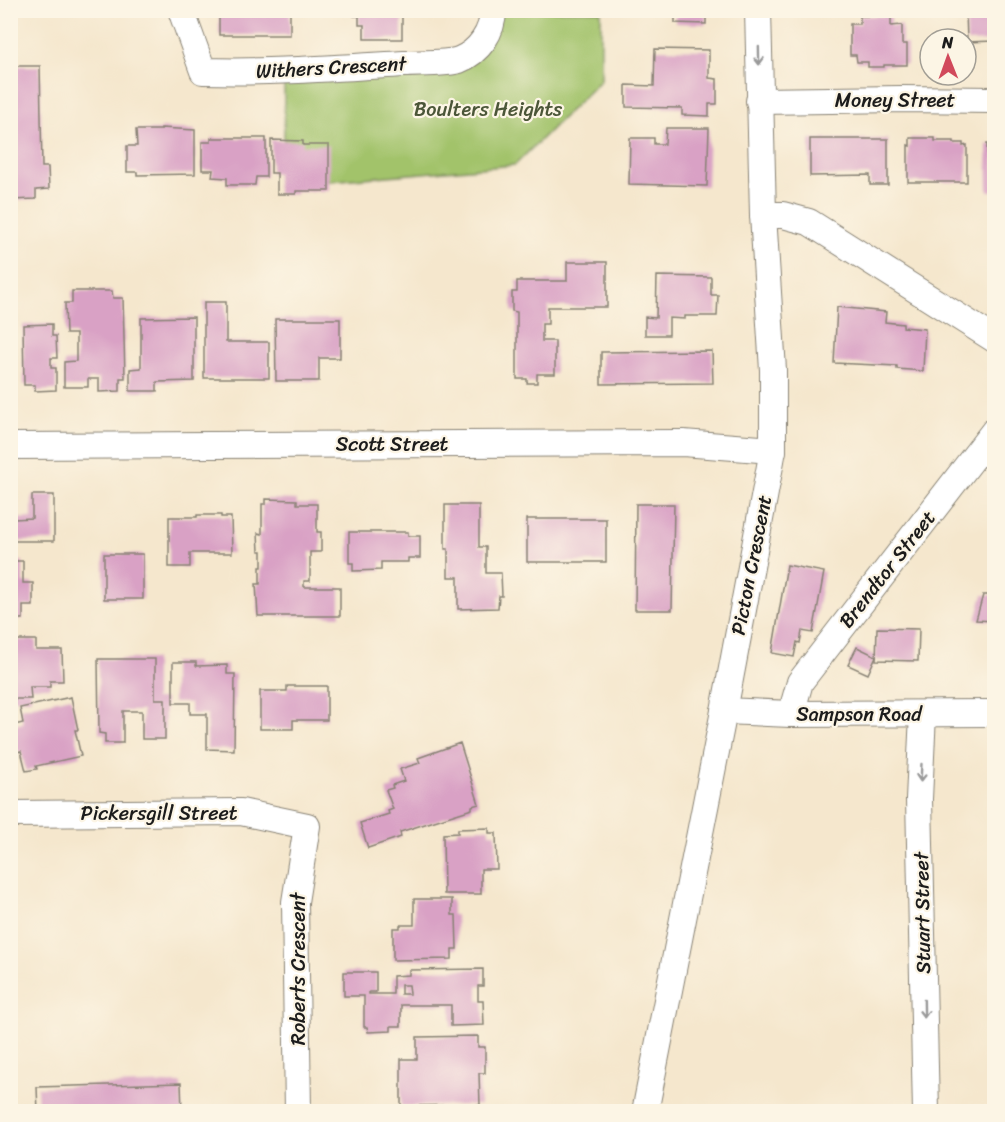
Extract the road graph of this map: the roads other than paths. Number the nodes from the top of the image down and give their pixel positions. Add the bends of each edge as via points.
1 (181, 10) edge
2 (493, 10) edge
3 (758, 10) edge
4 (994, 100) edge
5 (759, 101) junction
6 (763, 215) junction
7 (994, 339) edge
8 (994, 431) edge
9 (10, 446) edge
10 (773, 450) junction
11 (724, 711) junction
12 (994, 713) edge
13 (791, 714) junction
14 (923, 714) junction
15 (10, 814) edge
16 (307, 826) joint
17 (298, 1112) edge
18 (645, 1112) edge
19 (926, 1112) edge

1 - 2 street, Withers Crescent via 203,71 229,72 458,60 479,47 493,22
3 -> 5 street, Picton Crescent
4 - 5 street, Money Street
5 - 6 street, Picton Crescent
6 - 7 street via 783,215 809,222
6 - 10 street, Picton Crescent via 773,370
8 - 13 street, Brendtor Street via 800,682
9 - 10 street, Scott Street via 683,443
10 - 11 street, Picton Crescent
11 - 13 street, Sampson Road
11 - 18 street, Picton Crescent
12 - 14 street, Sampson Road
13 - 14 street, Sampson Road
14 -> 19 street, Stuart Street via 919,799
15 - 16 street, Pickersgill Street via 241,812
16 - 17 street, Roberts Crescent via 295,902

